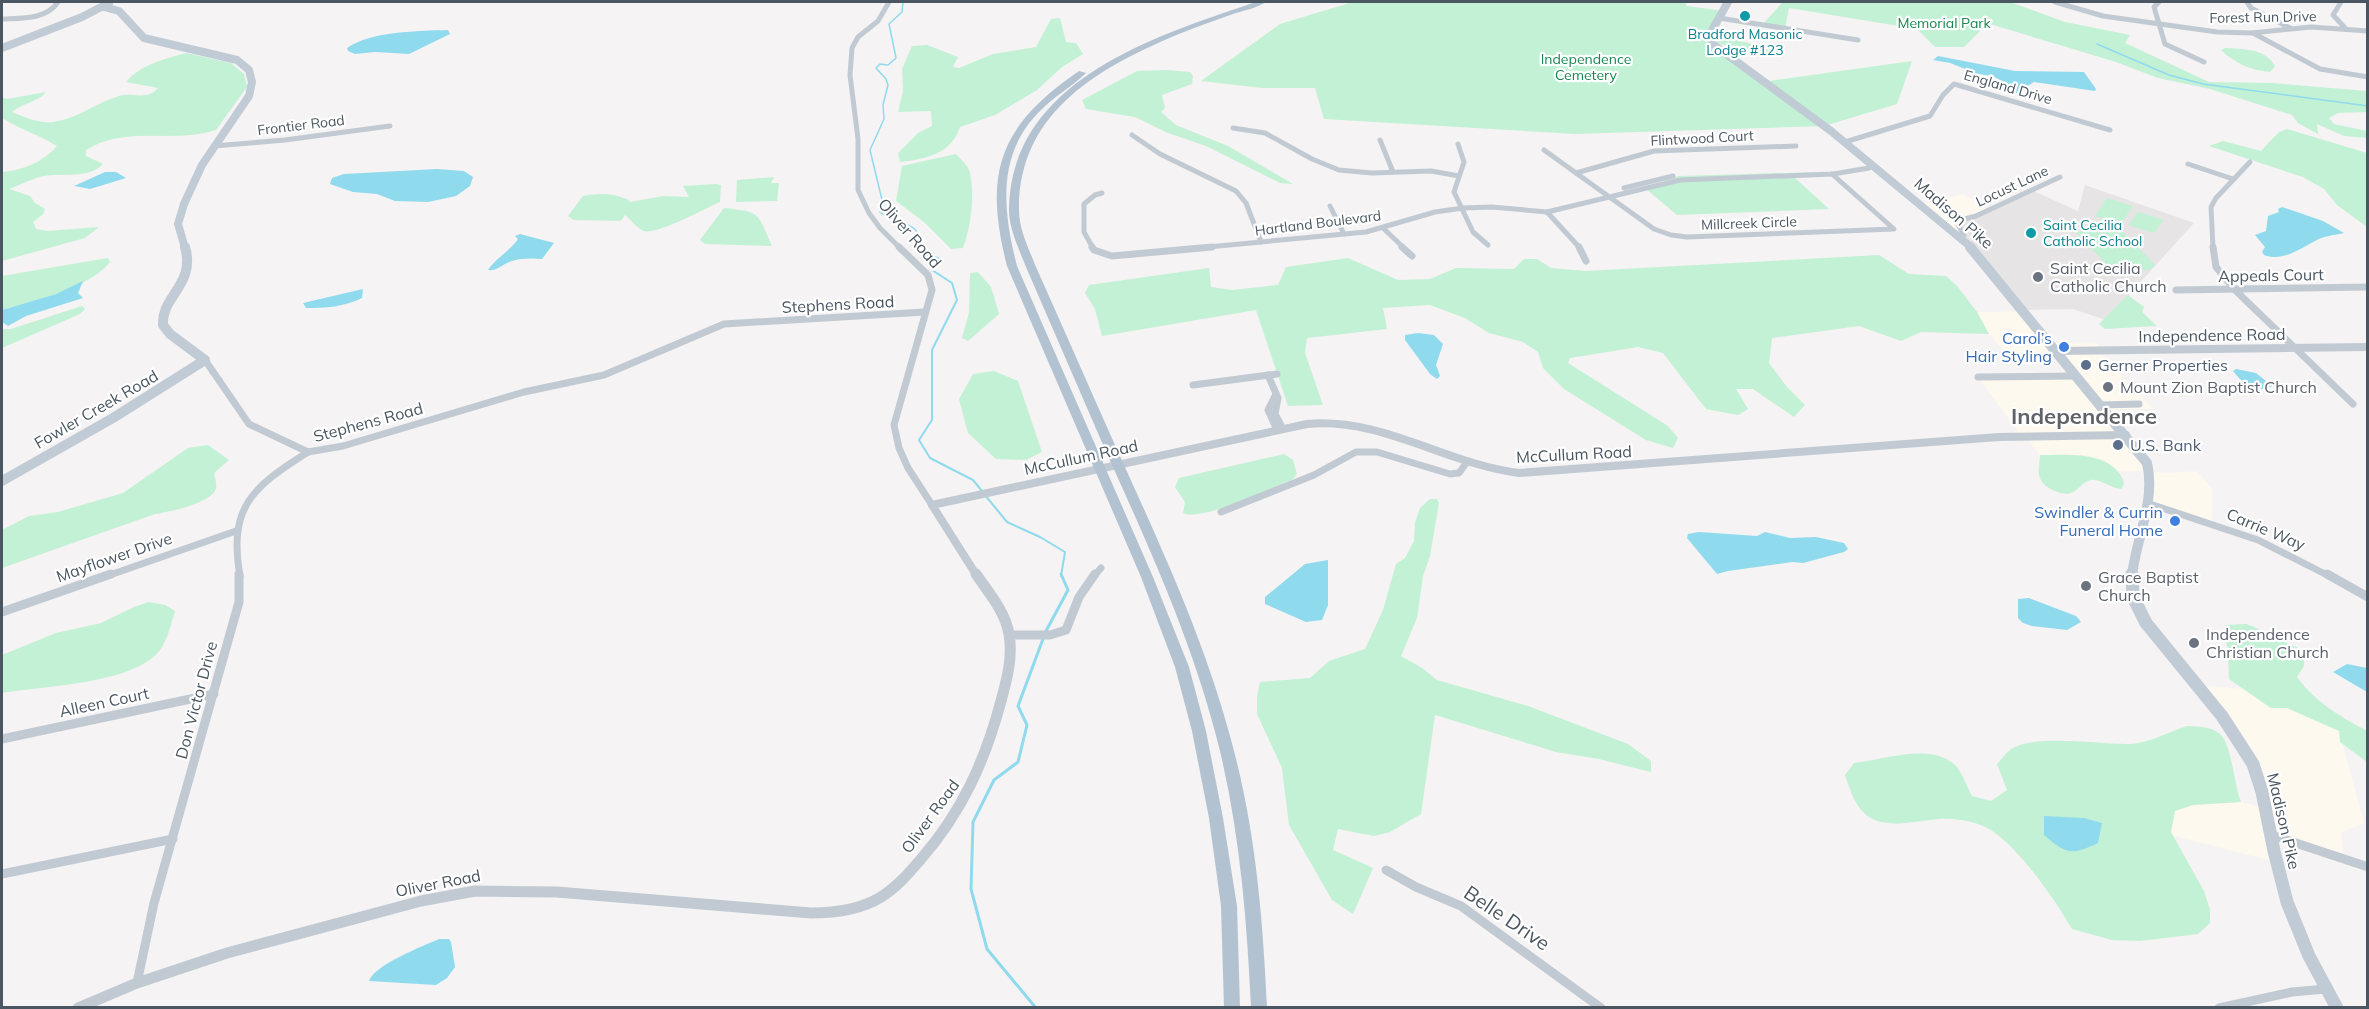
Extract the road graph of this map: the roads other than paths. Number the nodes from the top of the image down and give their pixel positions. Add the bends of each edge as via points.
1 (58, 2) edge
2 (889, 2) edge
3 (1244, 2) edge
4 (1262, 2) edge
5 (1728, 2) edge
6 (2055, 2) edge
7 (2159, 2) edge
8 (2247, 2) edge
9 (2341, 2) edge
10 (108, 4) edge
11 (1719, 18) junction
12 (2, 19) edge
13 (2159, 24) junction
14 (2291, 29) junction
15 (2346, 29) junction
16 (2367, 31) edge
17 (2252, 33) junction
18 (1858, 40) dead end
19 (2, 48) edge
20 (2204, 62) dead end
21 (2367, 77) edge
22 (390, 126) dead end
23 (1233, 128) dead end
24 (2110, 130) dead end
25 (1132, 135) dead end
26 (1380, 140) dead end
27 (1845, 142) junction
28 (1458, 144) dead end
29 (214, 146) junction
30 (1797, 146) dead end
31 (1544, 150) dead end
32 (2250, 162) dead end
33 (2188, 164) dead end
34 (1872, 167) junction
35 (1393, 172) junction
36 (1831, 172) junction
37 (1576, 173) junction
38 (1459, 176) junction
39 (2061, 177) dead end
40 (2233, 179) junction
41 (1102, 193) dead end
42 (1610, 195) junction
43 (1330, 206) dead end
44 (1463, 208) junction
45 (1547, 212) junction
46 (1383, 228) junction
47 (1344, 234) junction
48 (1958, 236) junction
49 (1261, 242) junction
50 (1488, 245) dead end
51 (1412, 256) dead end
52 (1586, 261) dead end
53 (2367, 287) edge
54 (2234, 289) junction
55 (2176, 290) dead end
56 (925, 312) junction
57 (2367, 347) edge
58 (2296, 348) junction
59 (2057, 351) junction
60 (205, 360) junction
61 (1276, 374) dead end
62 (1268, 375) junction
63 (2077, 376) junction
64 (1978, 377) dead end
65 (1193, 385) dead end
66 (2139, 404) dead end
67 (2353, 404) dead end
68 (2101, 405) junction
69 (1280, 429) junction
70 (2126, 435) junction
71 (308, 452) junction
72 (1467, 462) junction
73 (1119, 465) junction
74 (1101, 468) junction
75 (2, 481) edge
76 (2147, 502) junction
77 (932, 505) junction
78 (1221, 512) dead end
79 (236, 531) junction
80 (1101, 568) dead end
81 (2367, 597) edge
82 (2, 612) edge
83 (1010, 635) junction
84 (214, 694) junction
85 (2, 739) edge
86 (2272, 835) junction
87 (173, 839) junction
88 (2367, 867) edge
89 (1386, 870) dead end
90 (2, 874) edge
91 (137, 983) junction
92 (2326, 989) junction
93 (98, 1003) edge
94 (78, 1008) edge
95 (1232, 1008) edge
96 (1259, 1008) edge
97 (1601, 1008) edge
98 (2219, 1008) edge
99 (2337, 1008) edge

1 - 12 street via 42,14
2 - 56 street, Oliver Road via 878,21 858,37 852,48 850,75 858,139 858,190 880,228 928,275 932,290
3 - 74 main road via 1147,37 1077,76 1030,117 1010,146 1004,164 999,208 1009,256
4 - 73 main road via 1153,42 1102,68 1052,108 1026,144 1020,162 1014,209 1018,232
5 - 11 main road, Madison Pike
6 - 13 street, Forest Run Drive via 2094,14
7 - 13 street via 2154,5
8 - 14 street via 2251,8
9 - 15 street via 2333,15
10 - 19 main road
10 - 29 main road, Stephens Road via 123,12 144,38 237,60 249,69 254,83 251,93
11 - 18 street
11 - 27 main road, Madison Pike via 1710,34 1718,49
13 - 17 street, Forest Run Drive
13 - 20 street via 2165,44
14 - 15 street, Forest Run Drive
14 - 17 street, Forest Run Drive
15 - 16 street, Forest Run Drive
17 - 21 street via 2320,69
22 - 29 street, Frontier Road
23 - 35 street via 1276,136 1316,161 1341,170
24 - 27 street, England Drive via 1957,83 1943,95 1930,116
25 - 49 street via 1160,154 1236,191 1245,200
26 - 35 street
27 - 34 main road, Madison Pike
28 - 38 street via 1464,162
29 - 60 main road, Stephens Road via 179,215 187,249 186,273 162,316 166,330
30 - 37 street, Flintwood Court via 1654,151
31 - 37 street, Millcreek Circle
32 - 40 street
33 - 40 street
34 - 36 street, Hartland Boulevard
34 - 48 main road, Madison Pike
35 - 38 street via 1429,171
36 - 42 street, Hartland Boulevard via 1680,180
36 - 42 street, Millcreek Circle via 1894,229 1679,237 1654,229
37 - 42 street, Millcreek Circle
38 - 44 street via 1454,192
39 - 48 street, Locust Lane via 1961,220 1958,225 1964,235
40 - 54 street via 2211,207 2213,257 2220,274
41 - 49 street, Hartland Boulevard via 1082,208 1084,232 1101,254
42 - 45 street, Hartland Boulevard
43 - 47 street
44 - 45 street, Hartland Boulevard
44 - 46 street, Hartland Boulevard
44 - 50 street via 1473,232
45 - 52 street via 1555,225 1581,246
46 - 47 street, Hartland Boulevard
46 - 51 street
47 - 49 street, Hartland Boulevard
48 - 59 main road, Madison Pike via 1984,261
53 - 54 street, Appeals Court
54 - 55 street, Appeals Court
54 - 58 street
56 - 71 street, Stephens Road via 724,324 604,375 508,396 343,446
56 - 77 street, Oliver Road via 894,425 909,474
57 - 58 street, Independence Road
58 - 59 street, Independence Road
58 - 67 street
59 - 63 main road, Madison Pike
60 - 71 street, Stephens Road via 249,424
60 - 75 main road, Fowler Creek Road
61 - 62 street
62 - 65 street
62 - 69 street via 1276,394 1268,410
63 - 64 street
63 - 68 main road, Madison Pike
66 - 68 street
68 - 70 main road, Madison Pike
69 - 72 street, McCullum Road via 1324,422 1358,424
69 - 73 street, McCullum Road
70 - 72 street, McCullum Road via 1998,437 1532,473 1496,470
70 - 76 main road, Madison Pike via 2151,471
71 - 79 street, Don Victor Drive via 258,487
72 - 78 street via 1459,472 1450,474 1384,454 1356,452 1314,475
73 - 74 street, McCullum Road
73 - 96 main road via 1196,646 1228,752 1252,893
74 - 77 street, McCullum Road
74 - 95 main road via 1168,628 1199,731 1229,906
76 - 81 street, Carrie Way via 2258,540
76 - 86 main road, Madison Pike via 2132,585 2138,609 2248,754
77 - 83 street, Oliver Road via 999,607
79 - 82 street, Mayflower Drive
79 - 84 street, Don Victor Drive via 242,589
80 - 83 street via 1087,582 1066,630 1050,635
83 - 91 street, Oliver Road via 1008,672 988,750 970,791 897,885 864,906 811,913 557,891 474,891 227,953
84 - 85 street, Alleen Court
84 - 87 street, Don Victor Drive
86 - 88 street
86 - 92 main road, Madison Pike via 2283,889
87 - 90 street
87 - 91 street, Don Victor Drive
89 - 97 street, Belle Drive via 1461,906
91 - 93 street, Oliver Road
92 - 98 street
92 - 99 main road, Madison Pike
93 - 94 street, Oliver Road

